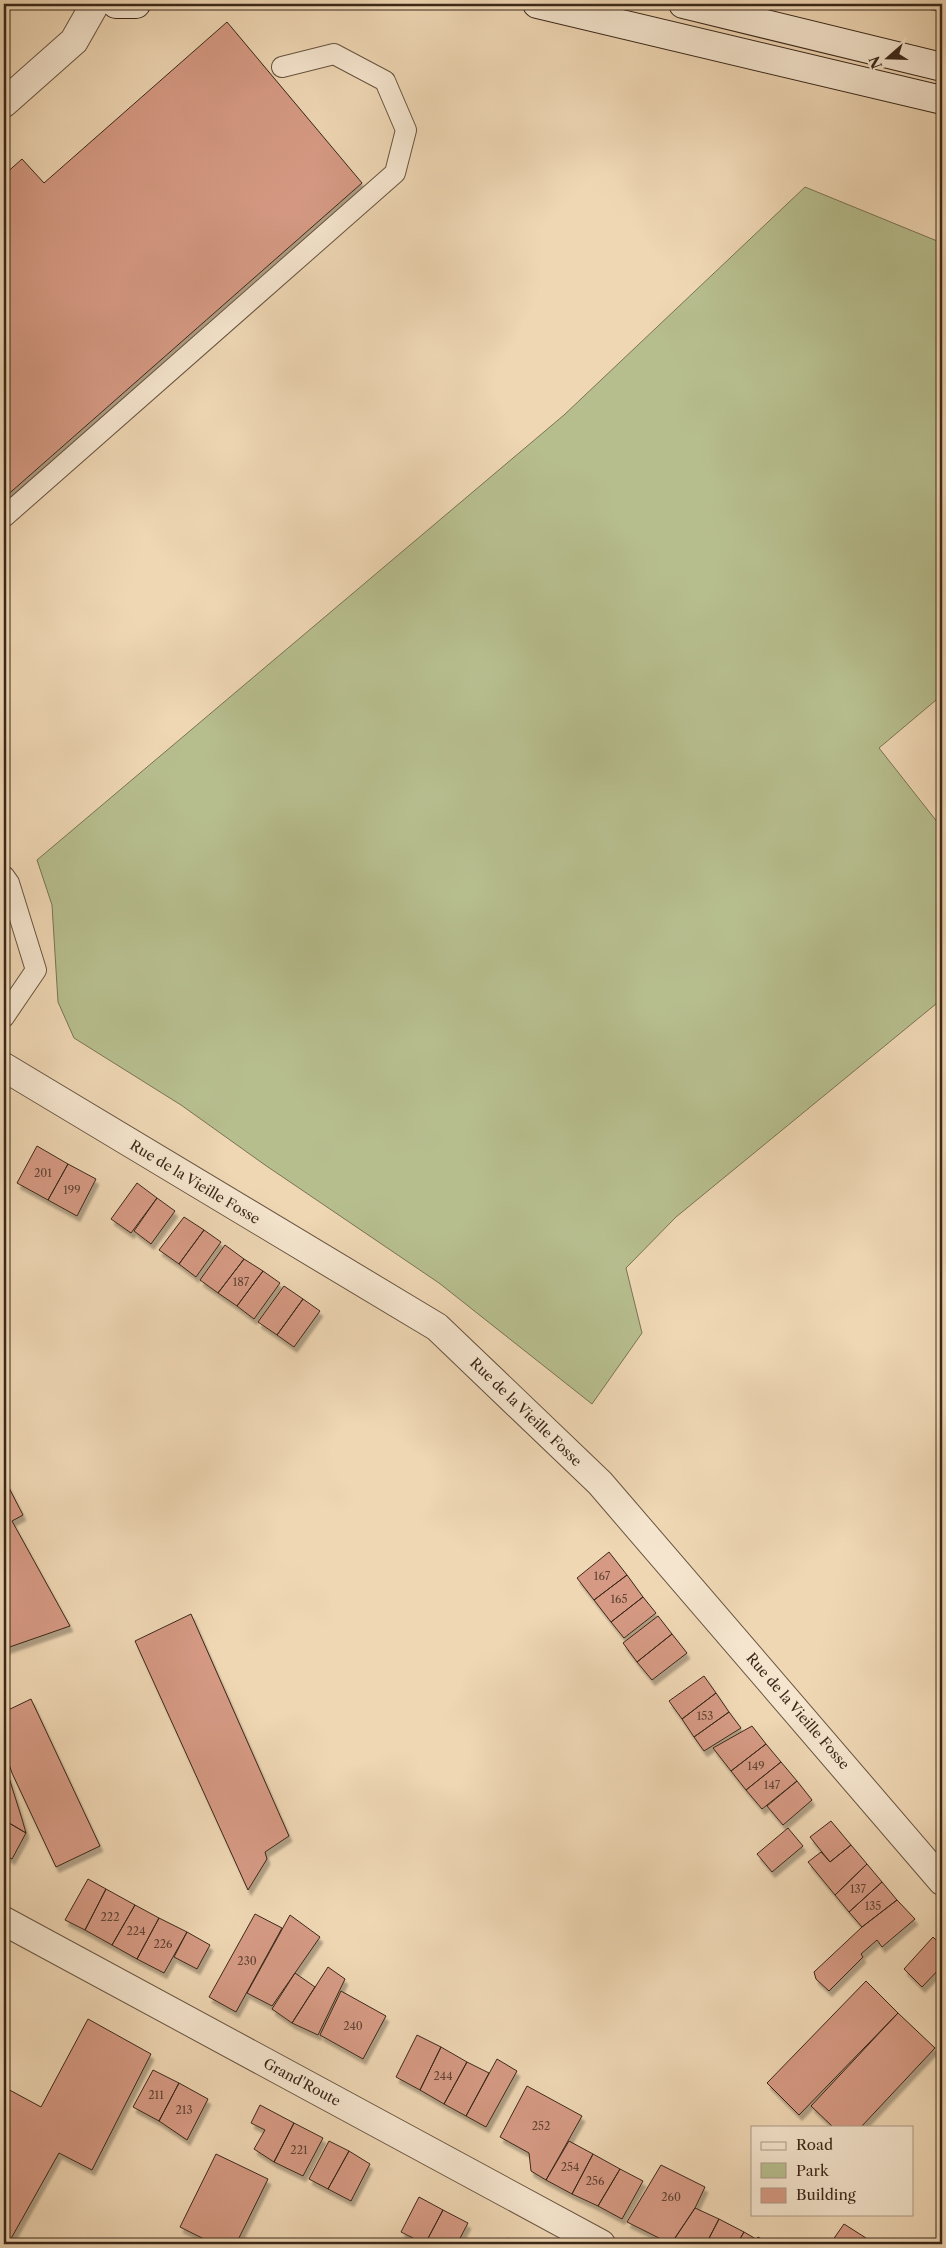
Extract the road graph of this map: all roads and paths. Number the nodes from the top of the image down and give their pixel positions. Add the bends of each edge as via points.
1 (95, 4) edge
2 (116, 4) edge
3 (136, 4) edge
4 (536, 4) edge
5 (683, 4) edge
6 (282, 67) dead end
7 (942, 67) edge
8 (942, 100) edge
9 (4, 103) edge
10 (4, 517) edge
11 (4, 876) edge
12 (4, 1017) edge
13 (4, 1067) edge
14 (942, 1881) edge
15 (4, 1921) edge
16 (601, 2244) edge

1 - 9 street via 74,41
2 - 3 street
4 - 8 street
5 - 7 street
6 - 10 lane via 334,54 385,81 406,130 395,173
11 - 12 lane via 36,970
13 - 14 street, Rue de la Vieille Fosse via 437,1327 600,1483
15 - 16 street, Grand'Route

